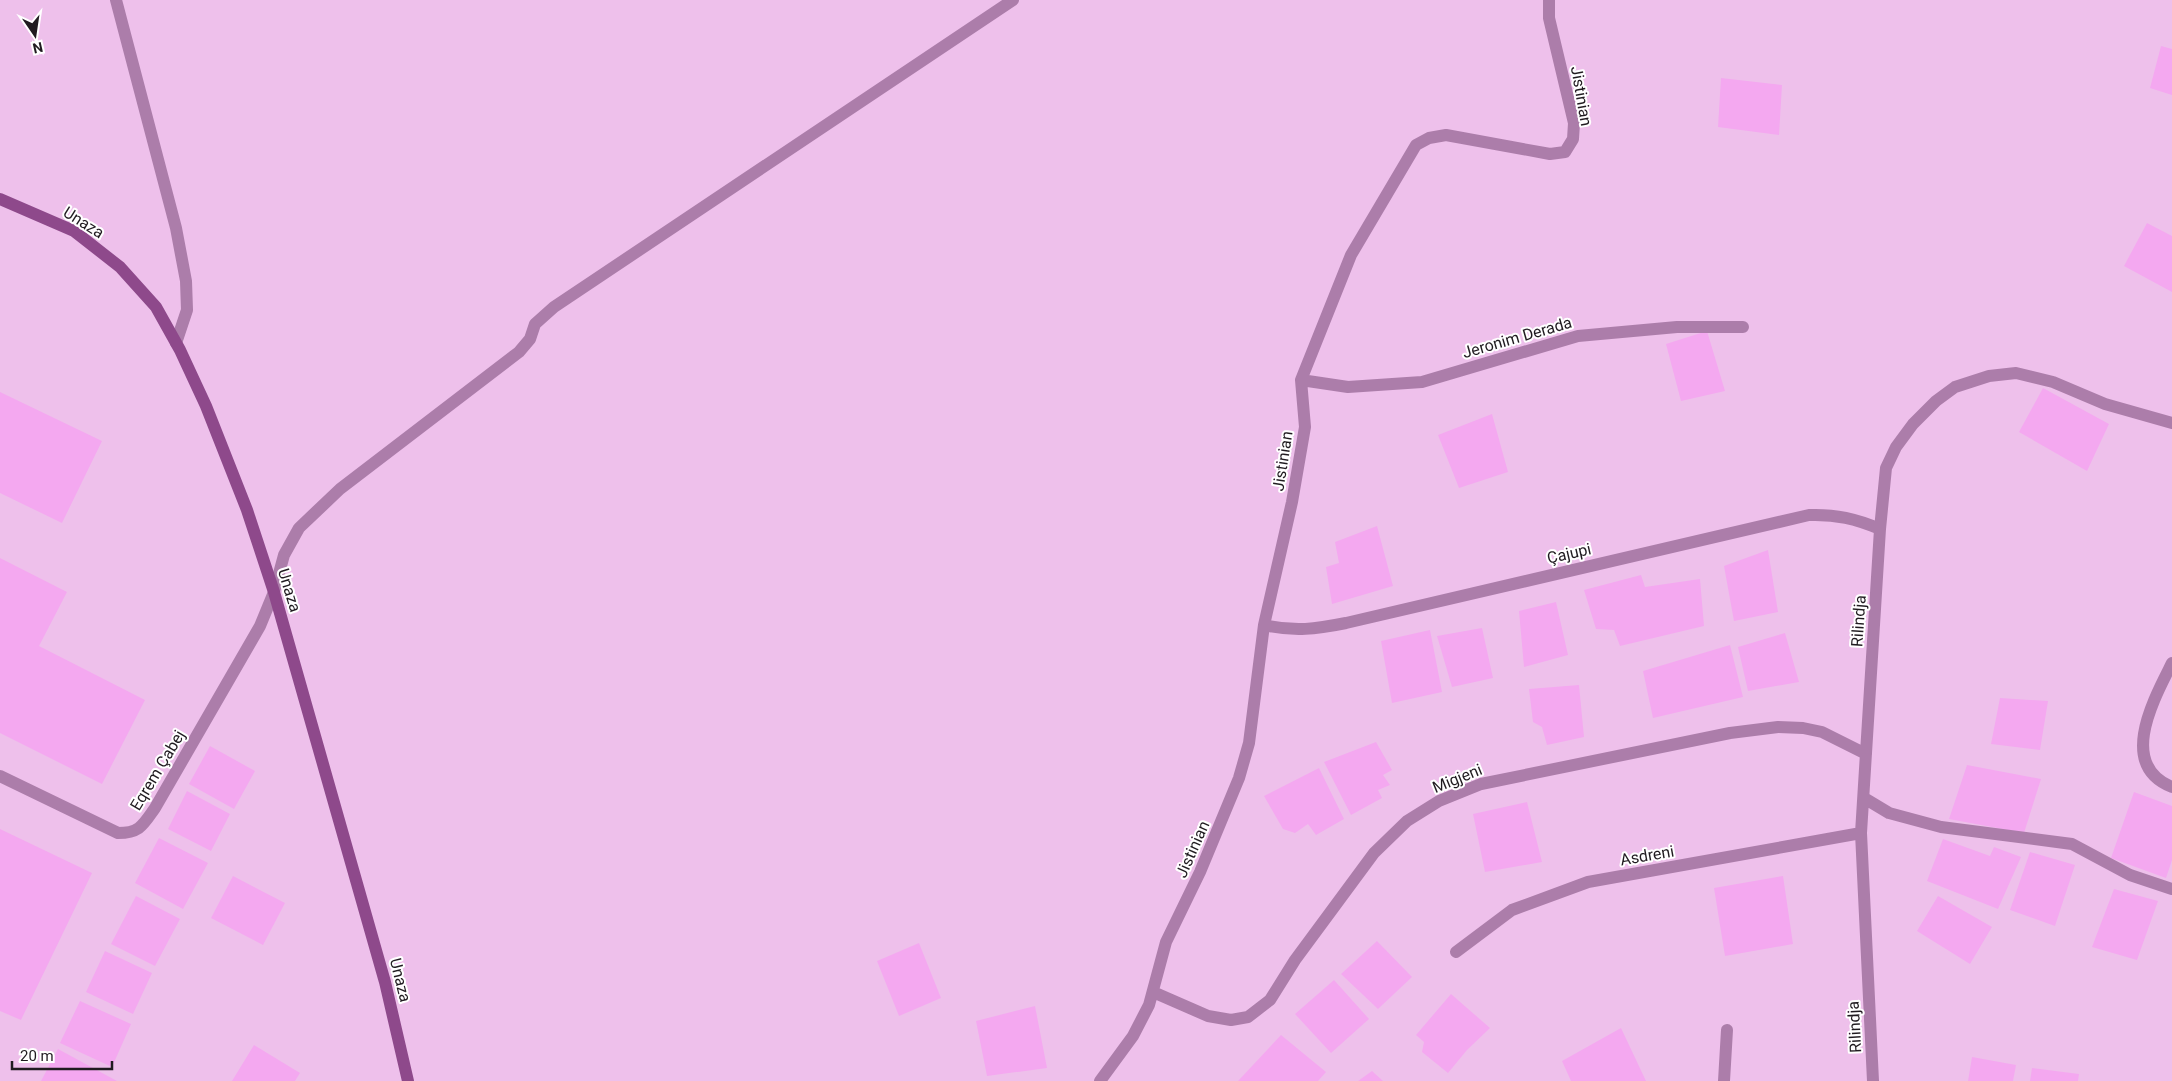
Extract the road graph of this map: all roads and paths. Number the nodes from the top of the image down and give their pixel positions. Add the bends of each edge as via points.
1 (116, 0) edge
2 (1013, 0) edge
3 (1549, 0) edge
4 (0, 199) edge
5 (1743, 327) dead end
6 (176, 343) junction
7 (1301, 380) junction
8 (2169, 419) edge
9 (1880, 528) junction
10 (274, 592) junction
11 (1264, 625) junction
12 (2172, 663) edge
13 (1866, 754) junction
14 (0, 776) edge
15 (2172, 787) edge
16 (1864, 798) junction
17 (1861, 833) junction
18 (2172, 890) edge
19 (1456, 952) dead end
20 (1153, 992) junction
21 (1727, 1030) dead end
22 (408, 1081) edge
23 (1100, 1081) edge
24 (1724, 1081) edge
25 (1873, 1081) edge

1 - 6 street via 178,236 186,281 188,310
2 - 10 street, Eqrem Çabej via 554,307 535,324 530,339 519,352 340,489 299,528 284,555
3 - 7 street, Jistinian via 1549,18 1574,122 1573,139 1565,152 1550,154 1446,135 1429,138 1416,145 1350,256
4 - 6 main road, Unaza via 74,231 120,267 156,307
5 - 7 street, Jeronim Derada via 1677,327 1578,336 1422,382 1348,387
6 - 10 main road, Unaza via 247,510
7 - 11 street, Jistinian via 1305,427
8 - 9 street, Rilindja via 2105,404 2053,382 2016,373 1989,376 1955,387 1930,406 1896,447 1886,468
9 - 11 street, Çajupi via 1832,514 1809,515 1346,623 1289,630
9 - 13 street, Rilindja
10 - 14 street, Eqrem Çabej via 260,626 155,808 133,833 118,833
10 - 22 main road, Unaza via 385,982
11 - 20 street, Jistinian via 1249,743 1239,778 1200,872 1166,942
12 - 15 street via 2156,696 2144,734 2144,755 2150,772
13 - 16 street, Rilindja
13 - 20 street, Migjeni via 1822,732 1778,728 1730,733 1481,784 1439,801 1407,821 1374,853 1295,960 1270,1000 1248,1017 1231,1020 1208,1016
16 - 17 street, Rilindja
16 - 18 street via 1889,812 1941,827 2072,844 2130,875
17 - 19 street, Asdreni via 1588,882 1512,910
17 - 25 street, Rilindja
20 - 23 street, Jistinian via 1133,1036
21 - 24 street

